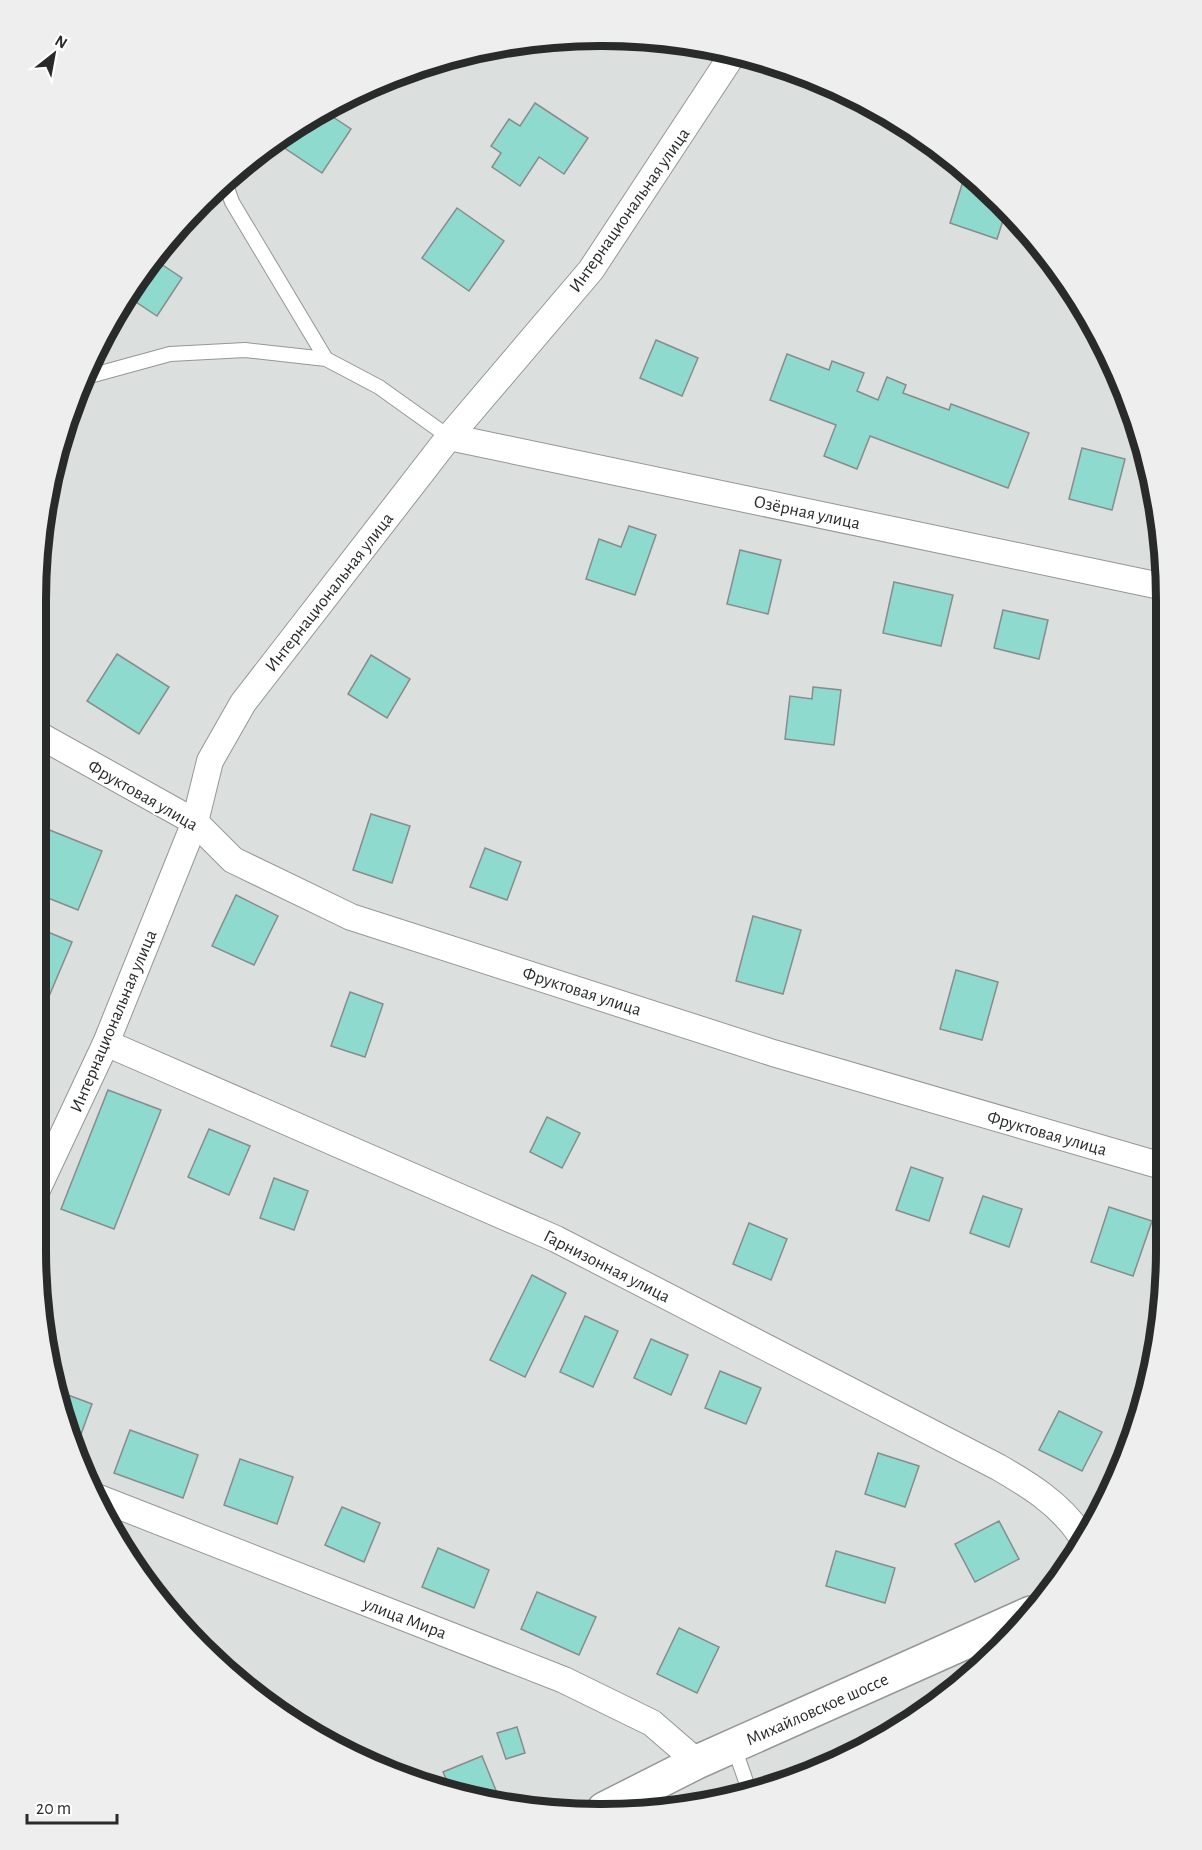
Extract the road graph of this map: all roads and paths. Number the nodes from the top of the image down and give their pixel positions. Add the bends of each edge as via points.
1 (728, 61) edge
2 (228, 191) edge
3 (326, 359) junction
4 (96, 374) edge
5 (449, 438) junction
6 (1155, 585) edge
7 (46, 739) edge
8 (195, 822) junction
9 (106, 1043) junction
10 (1156, 1164) edge
11 (46, 1171) edge
12 (108, 1502) edge
13 (1078, 1531) edge
14 (1011, 1622) edge
15 (734, 1747) junction
16 (697, 1762) junction
17 (747, 1784) edge
18 (615, 1803) edge

1 - 5 street, Интернациональная улица via 591,270
2 - 3 lane
3 - 4 lane via 244,350 170,354
3 - 5 lane via 379,387
5 - 6 street, Озёрная улица
5 - 8 street, Интернациональная улица via 243,703 210,761
7 - 8 street, Фруктовая улица
8 - 9 street, Интернациональная улица
8 - 10 street, Фруктовая улица via 233,860 351,917 773,1053
9 - 11 street, Интернациональная улица
9 - 13 street, Гарнизонная улица via 556,1239 998,1467 1036,1489
12 - 16 street, улица Мира via 564,1680 652,1723
14 - 15 main road, Михайловское шоссе
15 - 16 main road, Михайловское шоссе
15 - 17 lane
16 - 18 main road, Михайловское шоссе

